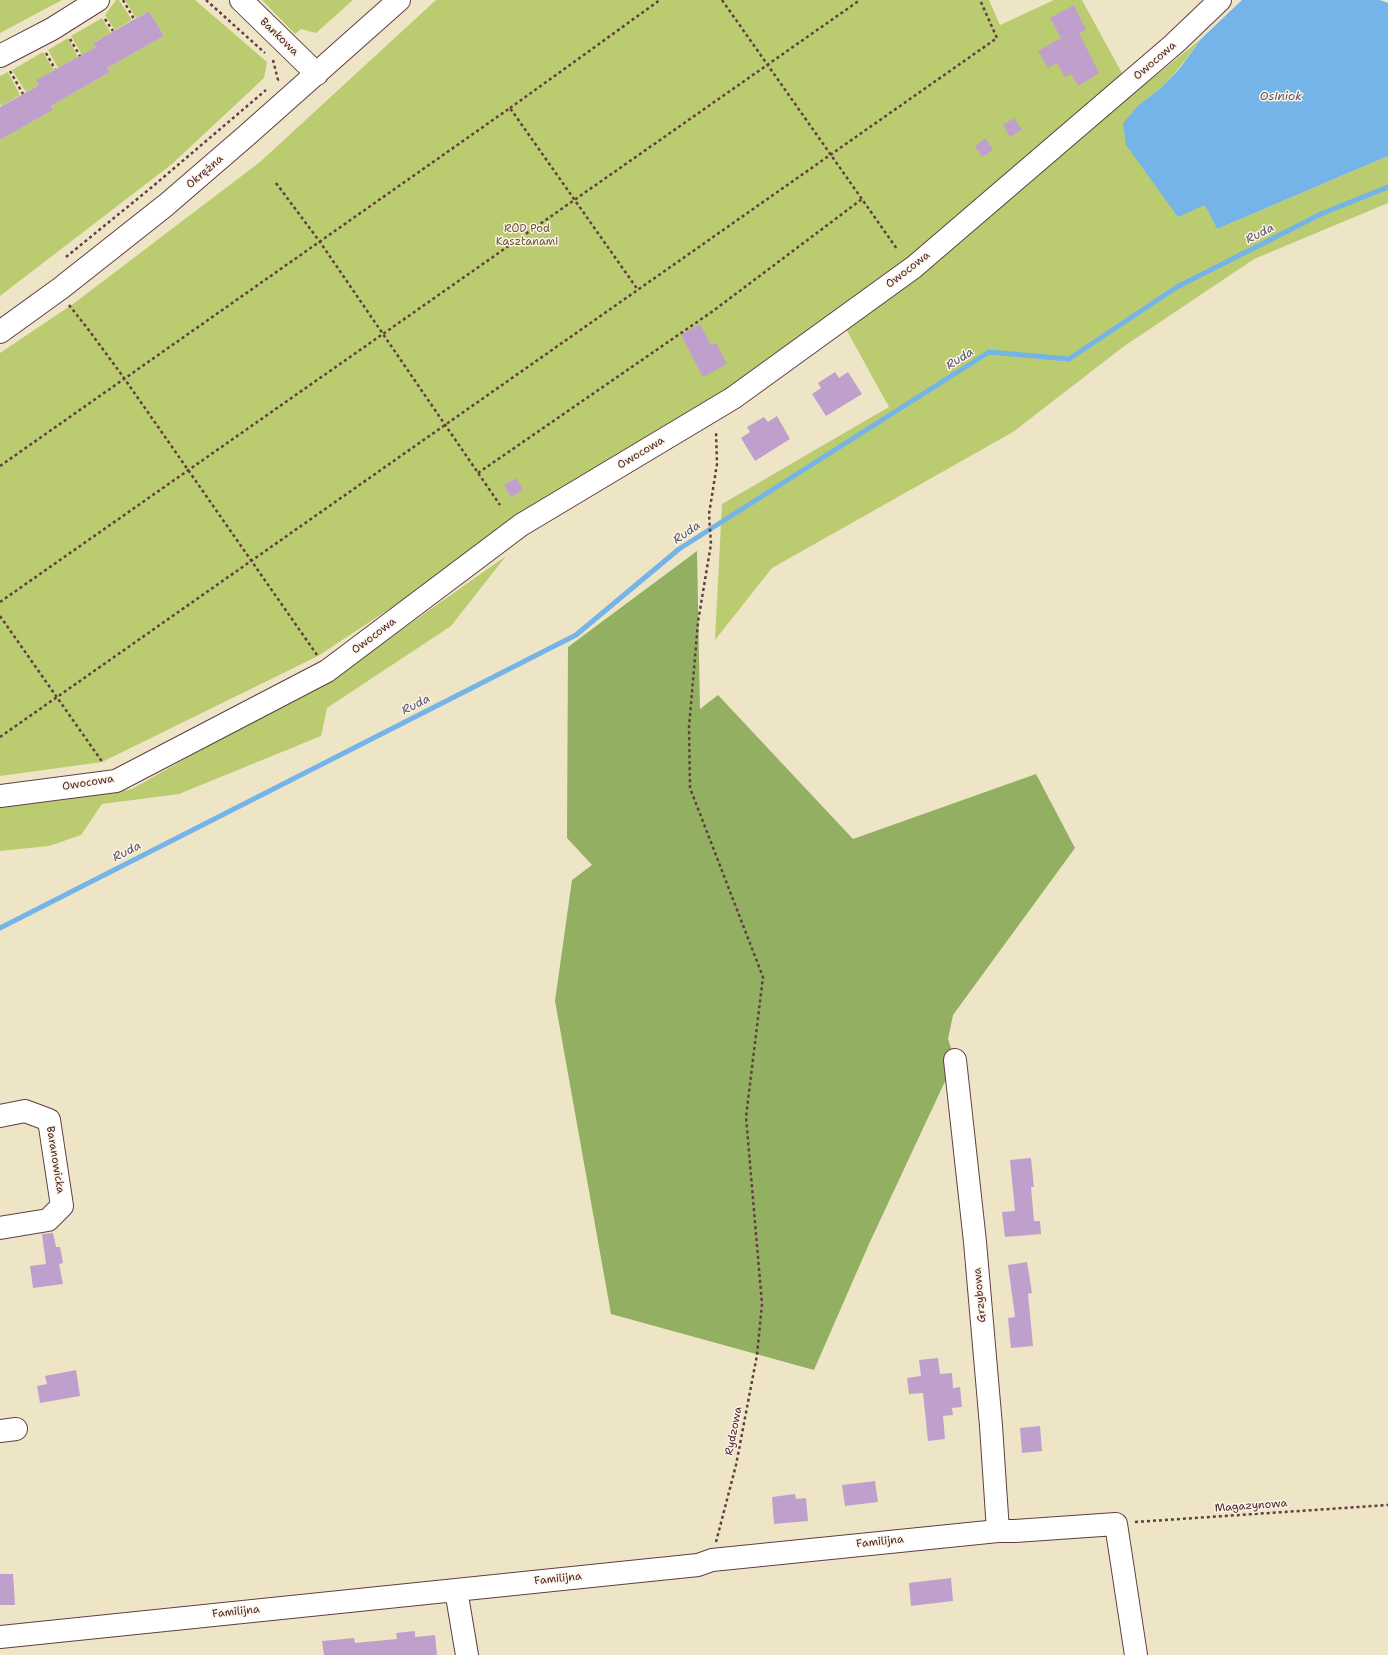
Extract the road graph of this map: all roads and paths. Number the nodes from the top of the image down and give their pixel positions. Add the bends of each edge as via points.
1 (123, 0) edge
2 (206, 0) edge
3 (241, 0) edge
4 (400, 0) edge
5 (660, 0) edge
6 (722, 0) edge
7 (860, 0) edge
8 (980, 0) edge
9 (1220, 0) edge
10 (100, 7) edge
11 (134, 19) dead end
12 (113, 31) dead end
13 (68, 35) dead end
14 (44, 49) dead end
15 (282, 54) junction
16 (80, 56) dead end
17 (4, 62) edge
18 (767, 64) junction
19 (55, 69) dead end
20 (317, 74) junction
21 (23, 94) dead end
22 (510, 108) junction
23 (831, 155) junction
24 (276, 184) dead end
25 (573, 199) junction
26 (862, 199) junction
27 (320, 242) junction
28 (897, 249) dead end
29 (65, 258) dead end
30 (638, 290) junction
31 (74, 312) dead end
32 (0, 332) edge
33 (382, 334) junction
34 (124, 378) junction
35 (445, 424) junction
36 (716, 429) dead end
37 (0, 466) edge
38 (188, 470) junction
39 (478, 473) junction
40 (500, 505) dead end
41 (251, 561) junction
42 (0, 602) edge
43 (0, 616) edge
44 (327, 671) junction
45 (57, 697) junction
46 (0, 737) edge
47 (116, 781) junction
48 (0, 796) edge
49 (955, 1060) dead end
50 (0, 1116) edge
51 (0, 1228) edge
52 (1388, 1505) edge
53 (1116, 1524) junction
54 (998, 1530) junction
55 (712, 1560) junction
56 (456, 1590) junction
57 (0, 1636) edge
58 (467, 1655) edge
59 (1136, 1655) edge

1 - 11 path
2 - 15 path
3 - 15 street, Bankowa
4 - 20 street, Okrężna
5 - 22 path
6 - 18 path
7 - 18 path
8 - 23 path via 998,38
9 - 44 street, Owocowa via 1174,44 914,267 733,398 521,525
10 - 12 path
10 - 17 street via 52,29
13 - 16 path
14 - 19 path
15 - 20 street, Bankowa
15 - 29 path via 278,80
17 - 21 path
18 - 23 path
18 - 25 path
20 - 32 street, Okrężna via 166,205 61,288
22 - 25 path
22 - 27 path
23 - 26 path
23 - 30 path
24 - 27 path
25 - 30 path
25 - 33 path
26 - 28 path
26 - 39 path via 713,311
27 - 33 path
27 - 34 path
30 - 35 path
31 - 34 path
33 - 35 path
33 - 38 path
34 - 37 path
34 - 38 path
35 - 39 path
35 - 41 path
36 - 55 path, Rydzowa via 717,464 709,514 711,544 698,622 689,726 690,788 763,977 746,1117 762,1304 757,1355 736,1465
38 - 41 path
38 - 42 path
39 - 40 path
41 - 44 path
41 - 45 path
43 - 45 path
44 - 47 street, Owocowa
45 - 46 path
45 - 47 path
47 - 48 street, Owocowa
49 - 54 street, Grzybowa via 977,1265
50 - 51 street, Baranowicka via 25,1111 49,1120 62,1206 48,1220
52 - 53 path, Magazynowa
53 - 54 street, Familijna
53 - 59 street
54 - 55 street, Familijna
55 - 56 street, Familijna via 698,1565
56 - 57 street, Familijna
56 - 58 street

